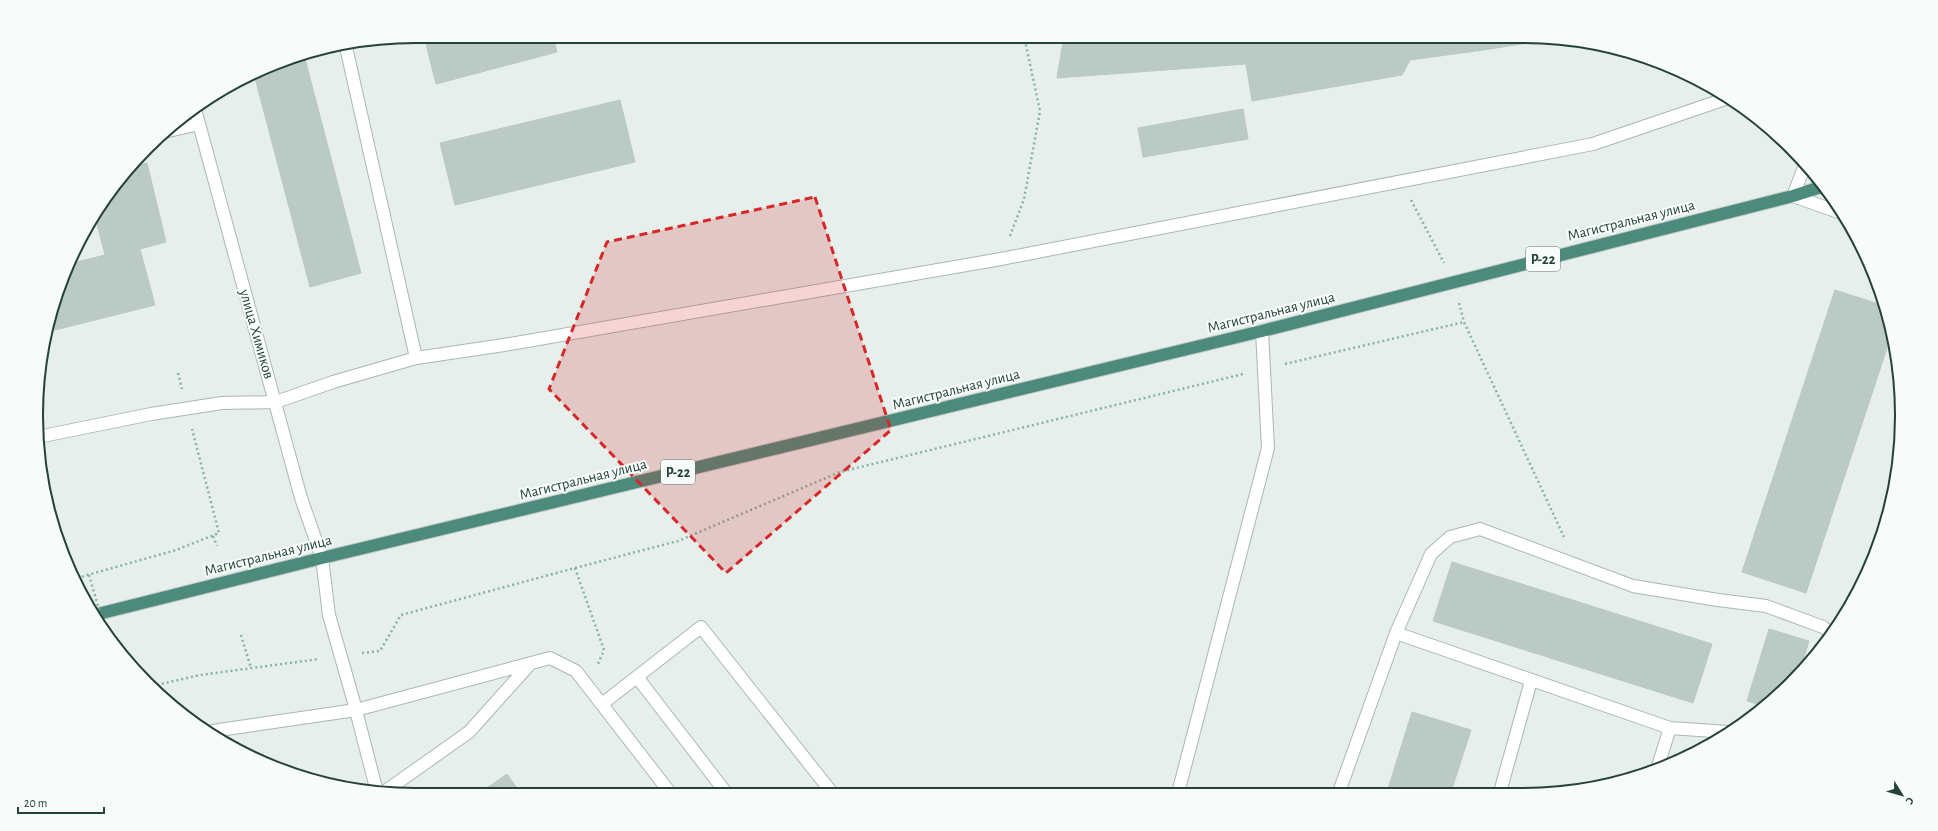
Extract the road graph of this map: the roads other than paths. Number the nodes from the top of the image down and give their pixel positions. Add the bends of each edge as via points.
1 (346, 49) edge
2 (1721, 101) edge
3 (197, 115) edge
4 (199, 124) junction
5 (178, 129) edge
6 (1803, 170) edge
7 (1817, 188) edge
8 (1793, 196) junction
9 (1833, 210) edge
10 (1262, 331) junction
11 (416, 358) junction
12 (276, 402) junction
13 (44, 436) edge
14 (322, 558) junction
15 (100, 613) edge
16 (1827, 629) edge
17 (1396, 633) junction
18 (530, 664) junction
19 (637, 677) junction
20 (1531, 680) junction
21 (602, 704) junction
22 (356, 710) junction
23 (1670, 728) junction
24 (217, 730) edge
25 (1719, 731) edge
26 (1659, 762) edge
27 (375, 786) edge
28 (391, 787) edge
29 (666, 788) edge
30 (722, 788) edge
31 (828, 788) edge
32 (1179, 788) edge
33 (1340, 788) edge
34 (1501, 788) edge

1 - 11 street
2 - 11 street via 1593,144 1001,259
3 - 4 street, улица Химиков
4 - 5 street
4 - 12 street, улица Химиков
6 - 8 street
7 - 8 highway, Магистральная улица / Р-22
8 - 9 street
8 - 10 highway, Магистральная улица / Р-22
10 - 14 highway, Магистральная улица / Р-22
10 - 32 street via 1268,448
11 - 12 street
12 - 13 street via 222,403 187,408
12 - 14 street, улица Химиков via 301,498
14 - 15 highway, Магистральная улица / Р-22
14 - 22 street, улица Химиков via 328,615
16 - 17 street via 1766,606 1633,586 1480,529 1450,537 1431,554
17 - 20 street
17 - 33 street
18 - 21 street via 550,658 576,671
18 - 22 street
18 - 28 street via 468,732
19 - 21 street
19 - 30 street
19 - 31 street via 700,627
20 - 23 street
20 - 34 street
21 - 29 street
22 - 24 street
22 - 27 street, улица Химиков
23 - 25 street
23 - 26 street

